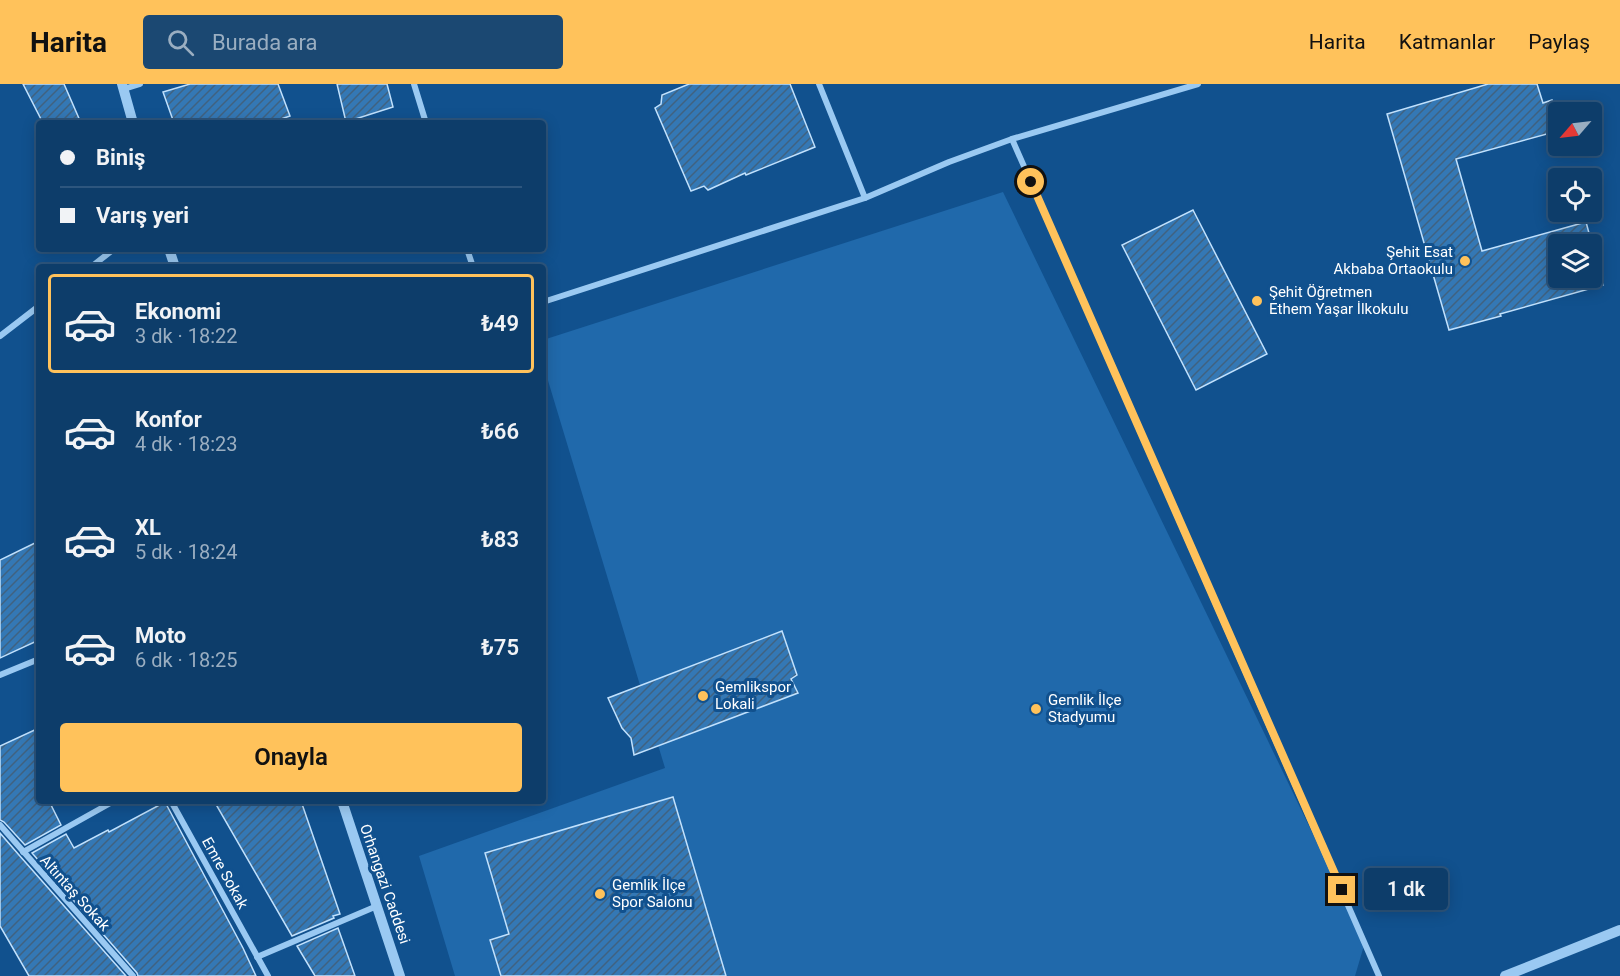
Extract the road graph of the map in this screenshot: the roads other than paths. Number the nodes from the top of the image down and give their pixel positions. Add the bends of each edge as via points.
1 (140, 84) edge
2 (414, 84) edge
3 (819, 84) edge
4 (1198, 84) edge
5 (123, 86) edge
6 (132, 120) edge
7 (425, 120) edge
8 (1012, 139) junction
9 (865, 198) junction
10 (110, 252) edge
11 (95, 264) edge
12 (546, 302) edge
13 (36, 308) edge
14 (0, 336) edge
15 (36, 660) edge
16 (0, 675) edge
17 (109, 804) edge
18 (173, 804) edge
19 (343, 804) edge
20 (0, 825) edge
21 (23, 852) junction
22 (377, 906) junction
23 (1620, 930) edge
24 (258, 957) junction
25 (133, 976) edge
26 (268, 976) edge
27 (400, 976) edge
28 (1379, 976) edge
29 (1504, 976) edge

1 - 5 street
2 - 7 street
3 - 9 street
4 - 8 street
5 - 6 street
8 - 9 street
8 - 28 street
9 - 12 street
10 - 11 street
13 - 14 street
15 - 16 street
17 - 21 street
18 - 24 street, Emre Sokak
19 - 22 street, Orhangazi Caddesi
20 - 21 street, Altıntaş Sokak
21 - 25 street, Altıntaş Sokak
22 - 24 street
22 - 27 street, Orhangazi Caddesi
23 - 29 street
24 - 26 street, Emre Sokak

